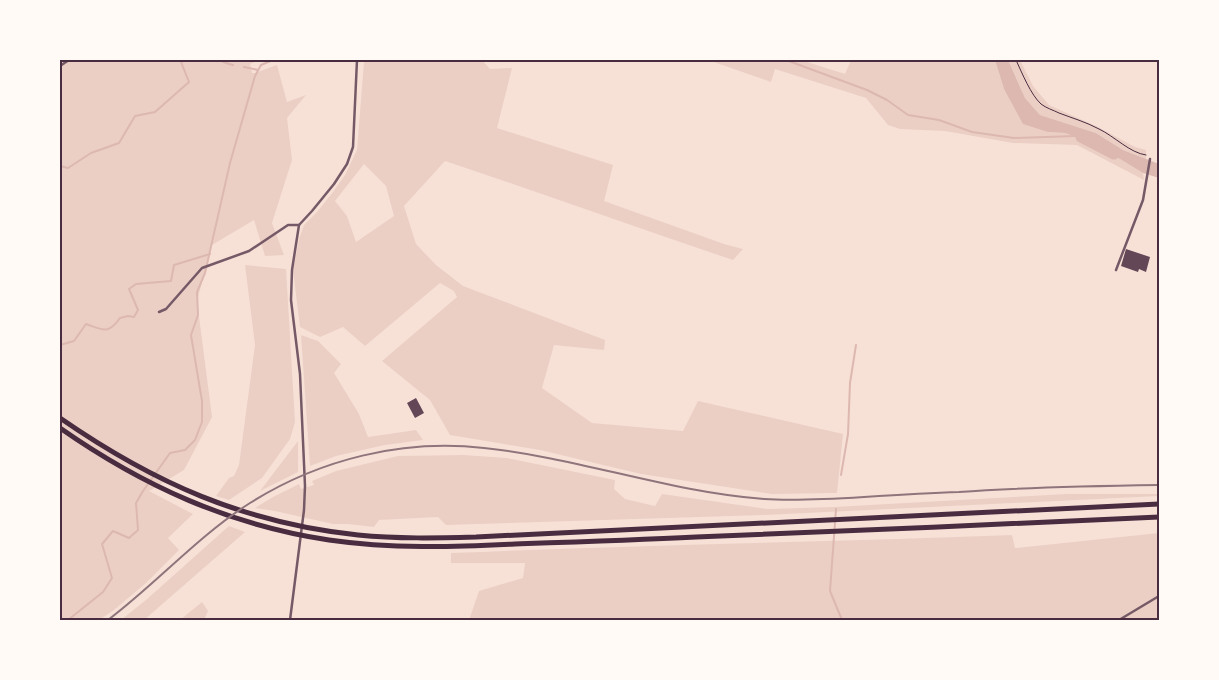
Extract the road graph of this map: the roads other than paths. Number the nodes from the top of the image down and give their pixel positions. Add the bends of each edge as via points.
1 (68, 60) edge
2 (357, 60) edge
3 (60, 66) edge
4 (1150, 157) road end
5 (299, 224) junction
6 (1116, 270) dead end
7 (159, 312) dead end
8 (60, 418) edge
9 (60, 428) edge
10 (1159, 504) edge
11 (1159, 517) edge
12 (1159, 596) edge
13 (290, 620) edge
14 (1119, 620) edge

1 - 3 street
2 - 5 street via 353,147 347,164
4 - 6 street via 1143,200
5 - 7 street via 288,226 249,251 202,268
5 - 13 street via 291,292 300,374 305,486
8 - 10 highway via 150,473 223,505 290,524 372,536 476,537
9 - 11 highway via 136,476 215,511 294,534 364,544 485,546
12 - 14 street

